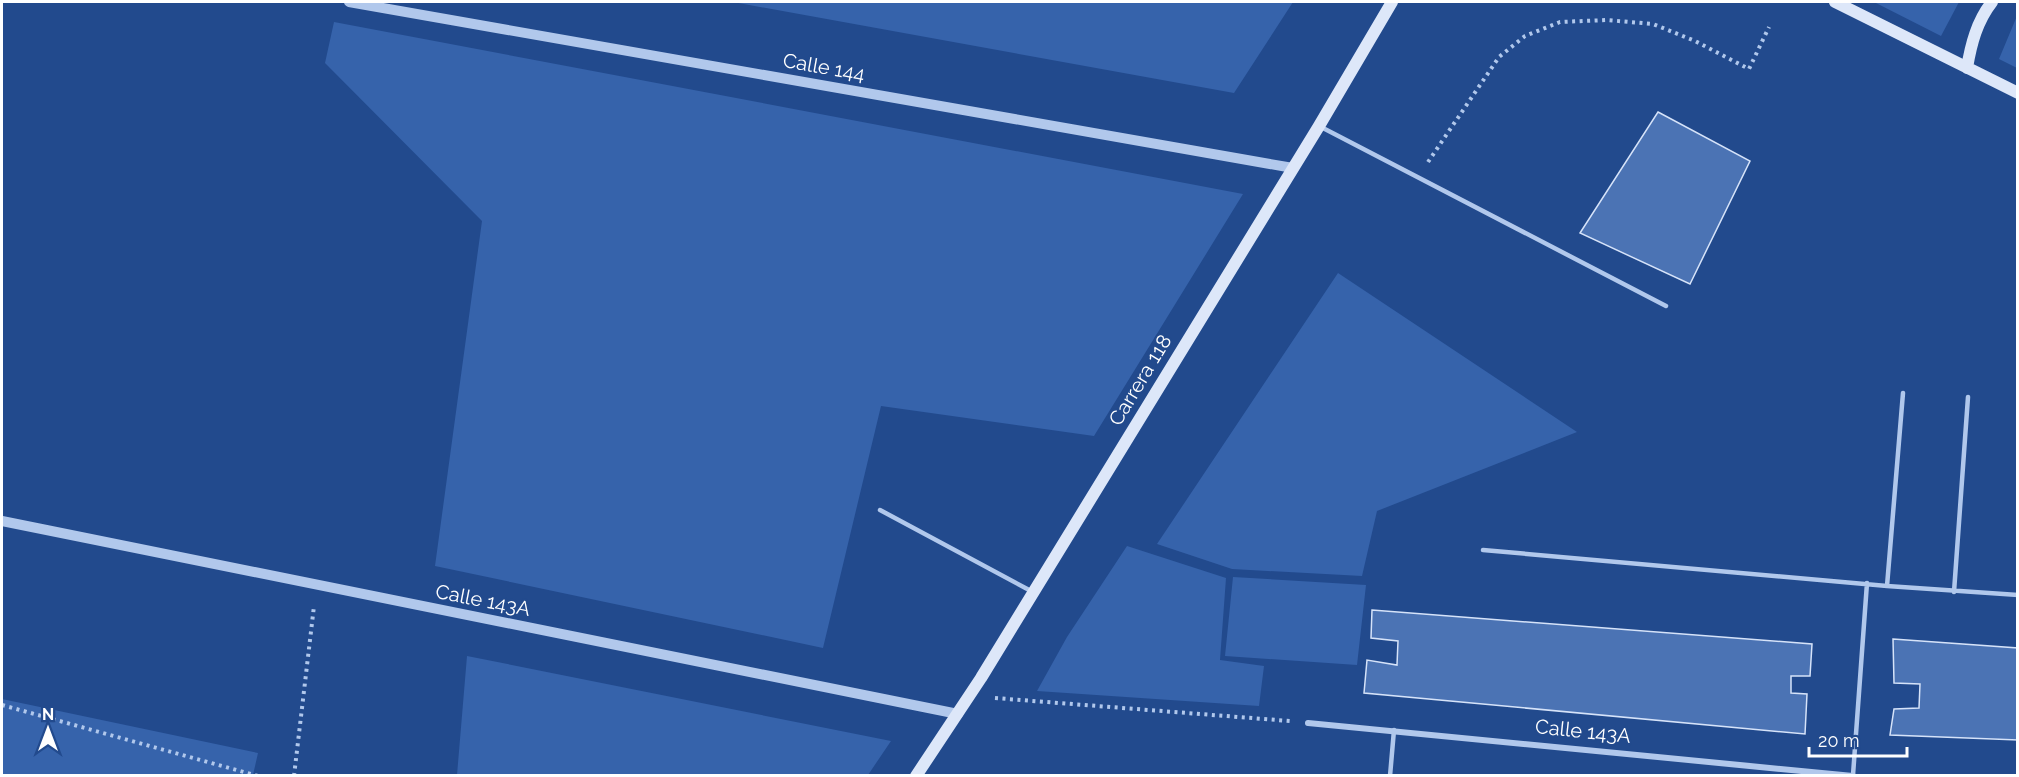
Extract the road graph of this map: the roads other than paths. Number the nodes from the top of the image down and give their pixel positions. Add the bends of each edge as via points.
1 (349, 2) edge
2 (1392, 2) edge
3 (1835, 2) edge
4 (1992, 2) edge
5 (1967, 68) junction
6 (2018, 93) edge
7 (1319, 126) junction
8 (1293, 168) junction
9 (1666, 306) dead end
10 (1903, 393) dead end
11 (1968, 397) dead end
12 (880, 510) dead end
13 (2, 521) edge
14 (1483, 550) dead end
15 (1866, 583) junction
16 (1887, 586) junction
17 (1034, 592) junction
18 (1954, 592) junction
19 (2018, 595) edge
20 (958, 714) junction
21 (1308, 723) road end
22 (1394, 730) junction
23 (915, 776) edge
24 (1390, 776) edge
25 (1853, 776) edge

1 - 8 street, Calle 144
2 - 7 main road, Carrera 118
3 - 5 main road
4 - 5 main road via 1976,30
5 - 6 main road
7 - 8 main road, Carrera 118
7 - 9 lane
8 - 17 main road, Carrera 118
10 - 16 lane
11 - 18 lane
12 - 17 lane
13 - 20 street, Calle 143A
14 - 15 lane
15 - 16 lane
15 - 25 lane
16 - 18 lane
17 - 20 main road, Carrera 118
18 - 19 lane
20 - 23 main road, Carrera 118
21 - 22 street, Calle 143A
22 - 24 lane
22 - 25 street, Calle 143A

